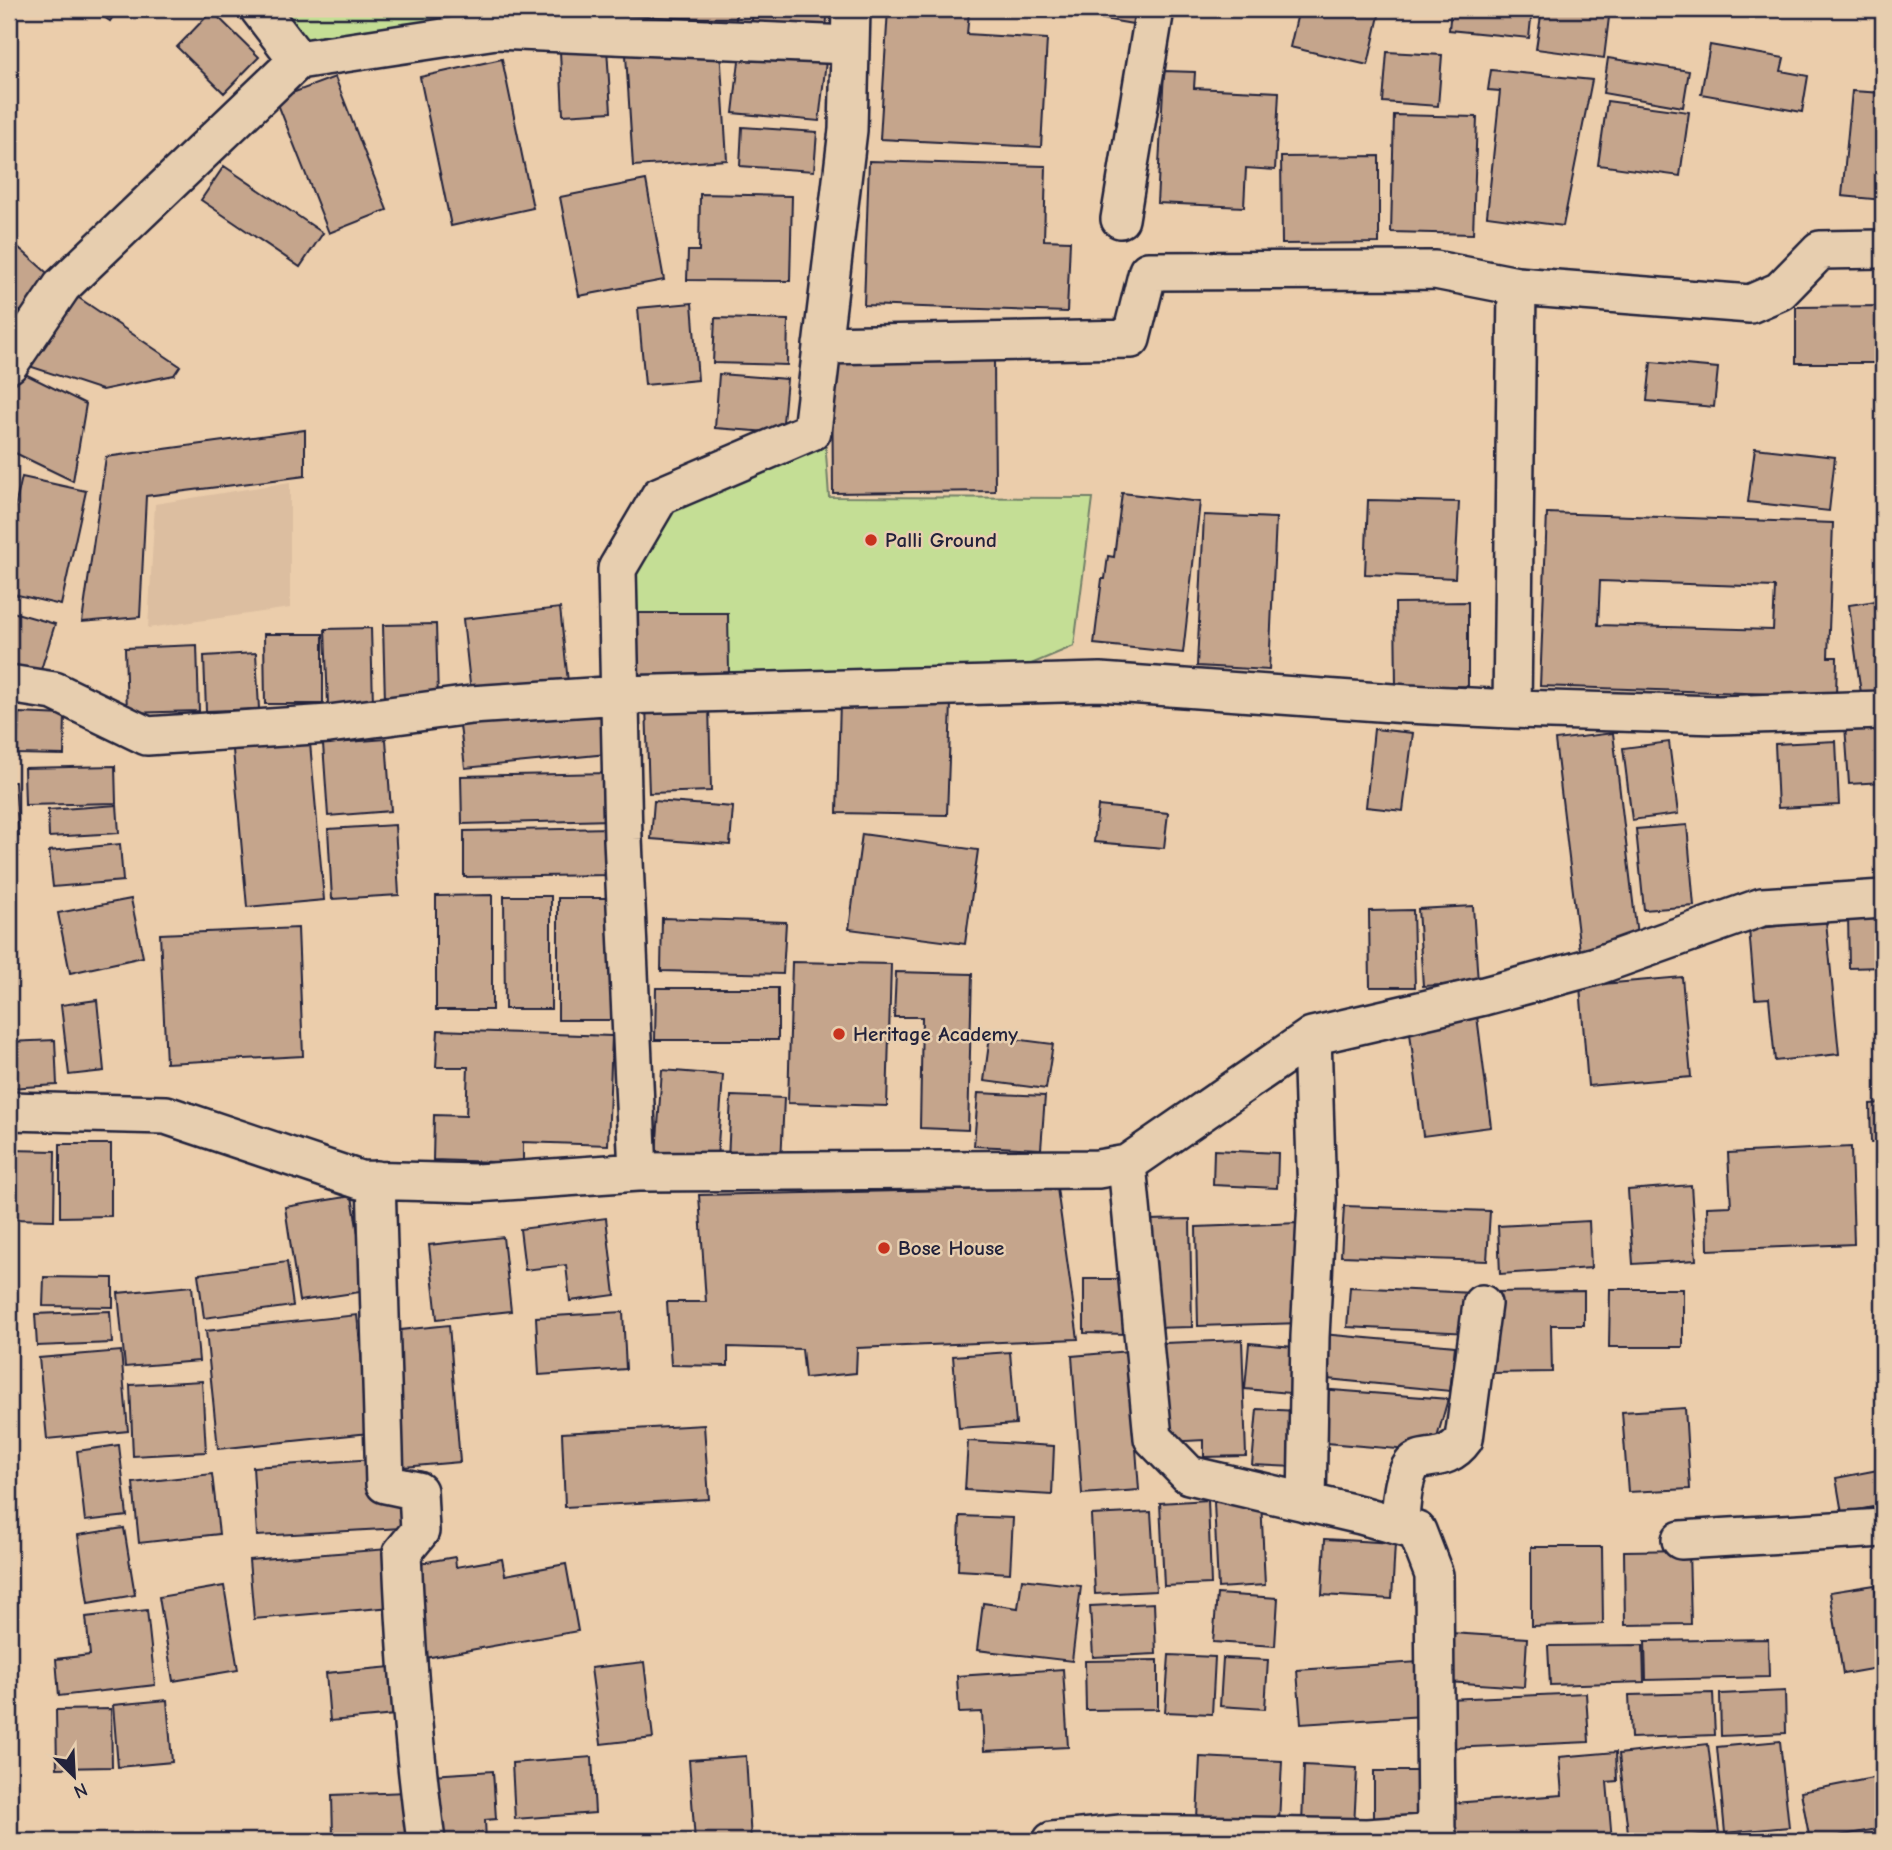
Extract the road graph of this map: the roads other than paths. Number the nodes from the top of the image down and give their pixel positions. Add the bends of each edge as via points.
1 (259, 9) edge
2 (851, 9) edge
3 (1154, 9) edge
4 (850, 45) junction
5 (298, 60) junction
6 (1120, 219) dead end
7 (1883, 249) edge
8 (1517, 286) junction
9 (822, 345) junction
10 (9, 364) edge
11 (9, 684) edge
12 (621, 695) junction
13 (1512, 709) junction
14 (1883, 710) edge
15 (1883, 899) edge
16 (1312, 1037) junction
17 (9, 1111) edge
18 (1127, 1164) junction
19 (638, 1172) junction
20 (376, 1180) junction
21 (1482, 1304) dead end
22 (1307, 1503) junction
23 (1399, 1525) junction
24 (1883, 1528) edge
25 (1681, 1540) dead end
26 (1437, 1837) edge
27 (1121, 1838) edge
28 (426, 1841) edge
29 (1052, 1841) edge

1 - 5 street
2 - 4 street
3 - 6 street
4 - 5 street via 496,30
4 - 9 street via 848,130
5 - 10 street via 62,286
7 - 8 street via 1820,250 1780,291 1751,303
8 - 9 street via 1435,270 1148,271 1131,339
8 - 13 street
9 - 12 street via 812,432 660,496 617,569
11 - 12 street via 54,691 147,736 329,724 471,705
12 - 13 street via 1100,682
12 - 19 street
13 - 14 street via 1718,715
15 - 16 street via 1762,906 1596,966
16 - 18 street
16 - 22 street via 1317,1199
17 - 20 street via 166,1115 360,1180
18 - 19 street via 1098,1169
18 - 22 street via 1153,1437 1189,1475
19 - 20 street via 477,1183
20 - 28 street via 385,1484 418,1491 420,1531 402,1552
21 - 23 street via 1464,1439 1457,1450 1417,1460 1411,1466
22 - 23 street
23 - 26 street via 1417,1531 1434,1575
24 - 25 street
26 - 27 street
27 - 29 street

